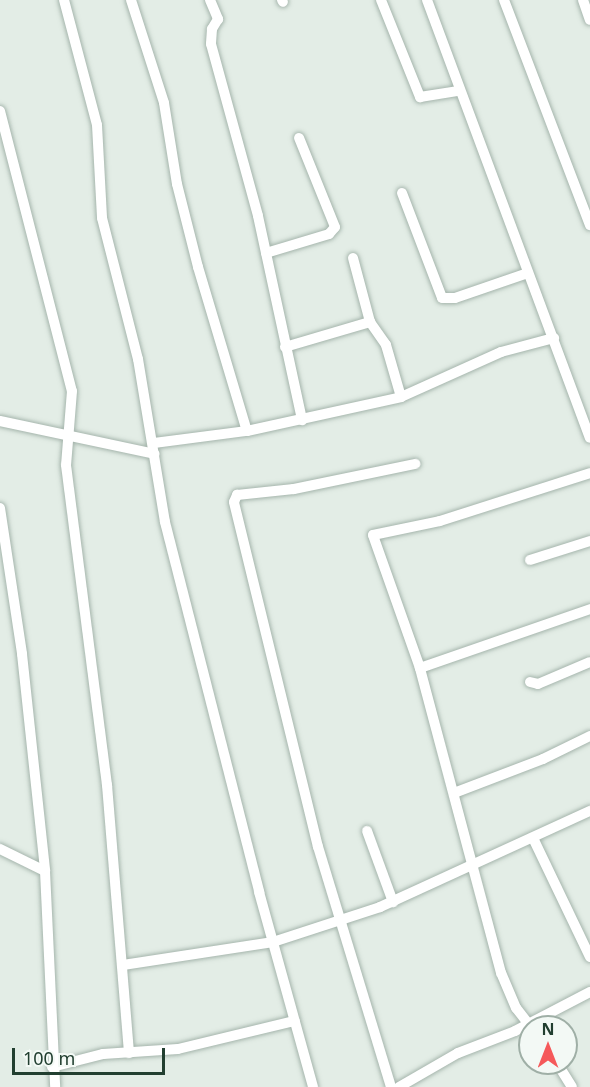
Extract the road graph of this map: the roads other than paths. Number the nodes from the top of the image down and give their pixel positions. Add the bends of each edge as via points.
1 (64, 0) edge
2 (131, 0) edge
3 (210, 0) edge
4 (381, 0) edge
5 (427, 0) edge
6 (504, 0) edge
7 (583, 0) edge
8 (590, 20) edge
9 (459, 91) junction
10 (0, 111) edge
11 (299, 138) dead end
12 (402, 193) dead end
13 (590, 225) edge
14 (266, 253) junction
15 (353, 258) dead end
16 (528, 273) junction
17 (369, 322) junction
18 (554, 338) junction
19 (285, 347) junction
20 (400, 397) junction
21 (302, 420) junction
22 (0, 421) edge
23 (247, 431) junction
24 (67, 435) junction
25 (590, 438) edge
26 (154, 449) junction
27 (415, 464) dead end
28 (590, 473) edge
29 (0, 508) edge
30 (590, 541) edge
31 (530, 560) dead end
32 (590, 609) edge
33 (590, 662) edge
34 (420, 668) junction
35 (531, 682) dead end
36 (590, 736) edge
37 (454, 793) junction
38 (590, 811) edge
39 (367, 831) dead end
40 (533, 838) junction
41 (0, 849) edge
42 (474, 865) junction
43 (45, 871) junction
44 (393, 902) junction
45 (340, 918) junction
46 (273, 942) junction
47 (590, 957) edge
48 (123, 964) junction
49 (590, 992) edge
50 (523, 1015) edge
51 (547, 1015) edge
52 (295, 1022) junction
53 (518, 1029) edge
54 (129, 1053) junction
55 (51, 1066) junction
56 (55, 1087) edge
57 (313, 1087) edge
58 (391, 1087) edge
59 (399, 1087) edge

1 - 26 street via 97,125 102,218 138,359
2 - 23 street via 164,103 177,184 198,267
3 - 14 street via 218,19 212,29 211,44
4 - 9 street via 420,97
5 - 9 street
6 - 13 street
7 - 8 street
9 - 16 street
10 - 24 street via 72,391
11 - 14 street via 335,227 329,234
12 - 16 street via 442,298 455,298
14 - 19 street
15 - 17 street
16 - 18 street
17 - 19 street
17 - 20 street via 386,345
18 - 20 street via 501,352
18 - 25 street
19 - 21 street
20 - 21 street
21 - 23 street
22 - 24 street
23 - 26 street
24 - 26 street
24 - 48 street via 70,508 107,785
26 - 46 street via 165,522
27 - 45 street via 234,498 238,530
28 - 34 street via 440,521 373,535
29 - 43 street via 22,654
30 - 31 street
32 - 34 street
33 - 35 street via 538,684
34 - 37 street
36 - 37 street via 543,759
37 - 42 street
38 - 40 street
39 - 44 street
40 - 42 street
40 - 47 street
41 - 43 street
42 - 44 street
42 - 50 street via 503,981
43 - 55 street
44 - 45 street
45 - 46 street
45 - 58 street
46 - 48 street
46 - 52 street
48 - 54 street
49 - 51 street
52 - 54 street via 178,1049
52 - 57 street
53 - 59 street via 458,1053
54 - 55 street via 103,1054
55 - 56 street

